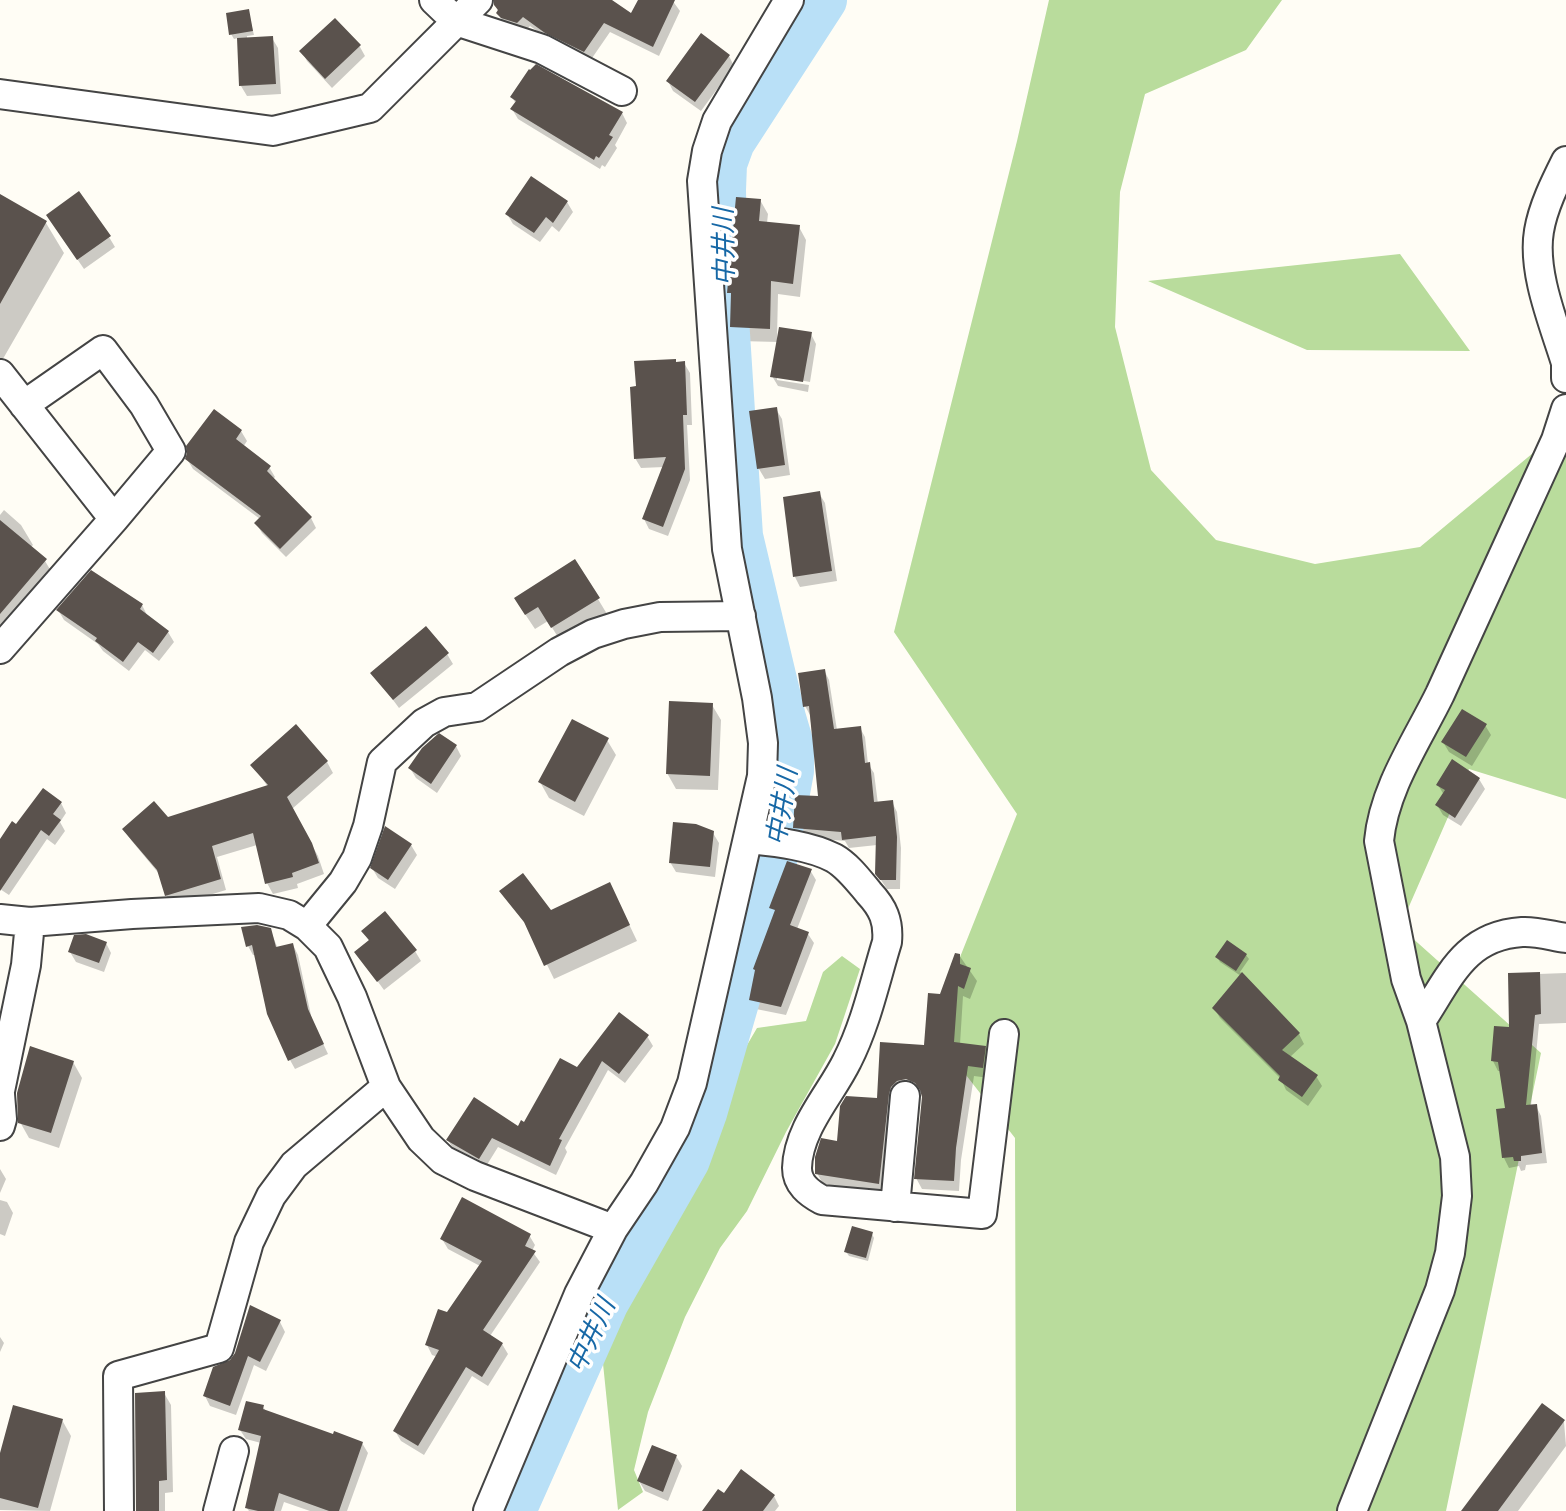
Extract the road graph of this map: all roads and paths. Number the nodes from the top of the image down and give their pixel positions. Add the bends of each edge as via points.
1 (434, 0) edge
2 (478, 0) edge
3 (779, 4) edge
4 (457, 21) junction
5 (622, 91) dead end
6 (0, 94) edge
7 (1566, 161) edge
8 (0, 374) edge
9 (1566, 378) edge
10 (24, 405) junction
11 (1566, 408) edge
12 (114, 519) junction
13 (741, 616) junction
14 (0, 649) edge
15 (754, 839) junction
16 (0, 919) edge
17 (30, 922) junction
18 (307, 926) junction
19 (1566, 938) edge
20 (1421, 1021) junction
21 (1004, 1034) dead end
22 (386, 1087) junction
23 (0, 1092) edge
24 (905, 1096) dead end
25 (0, 1126) edge
26 (895, 1207) junction
27 (613, 1229) junction
28 (234, 1451) dead end
29 (119, 1511) edge
30 (218, 1511) edge
31 (488, 1511) edge
32 (1352, 1511) edge

1 - 4 street
2 - 4 street
3 - 13 street via 717,121 702,181 727,549
4 - 5 street via 541,49
4 - 6 street via 370,108 273,131
7 - 9 street via 1538,232 1540,275 1566,363
8 - 10 street
10 - 12 street
10 - 12 street via 103,350 171,451
11 - 20 street via 1556,440 1381,820 1379,841 1406,979
12 - 14 street
13 - 15 street via 763,743
13 - 18 street via 660,617 593,634 477,707 444,712 424,723 382,762 357,858
15 - 26 street via 834,858 848,868 886,915 887,942 863,1022 848,1060 803,1138 797,1171 802,1186 821,1200
15 - 27 street via 692,1083 675,1128
16 - 17 street
17 - 18 street via 259,908 289,915
17 - 23 street via 26,965
18 - 22 street via 328,947
19 - 20 street via 1525,931 1493,936 1476,945 1460,961
20 - 32 street via 1455,1157 1457,1196 1450,1253 1440,1290
21 - 26 street via 982,1214
22 - 27 street via 421,1139 443,1160
22 - 29 street via 294,1165 271,1196 249,1242 219,1349 118,1376
23 - 25 street
24 - 26 street
27 - 31 street via 565,1325
28 - 30 street

